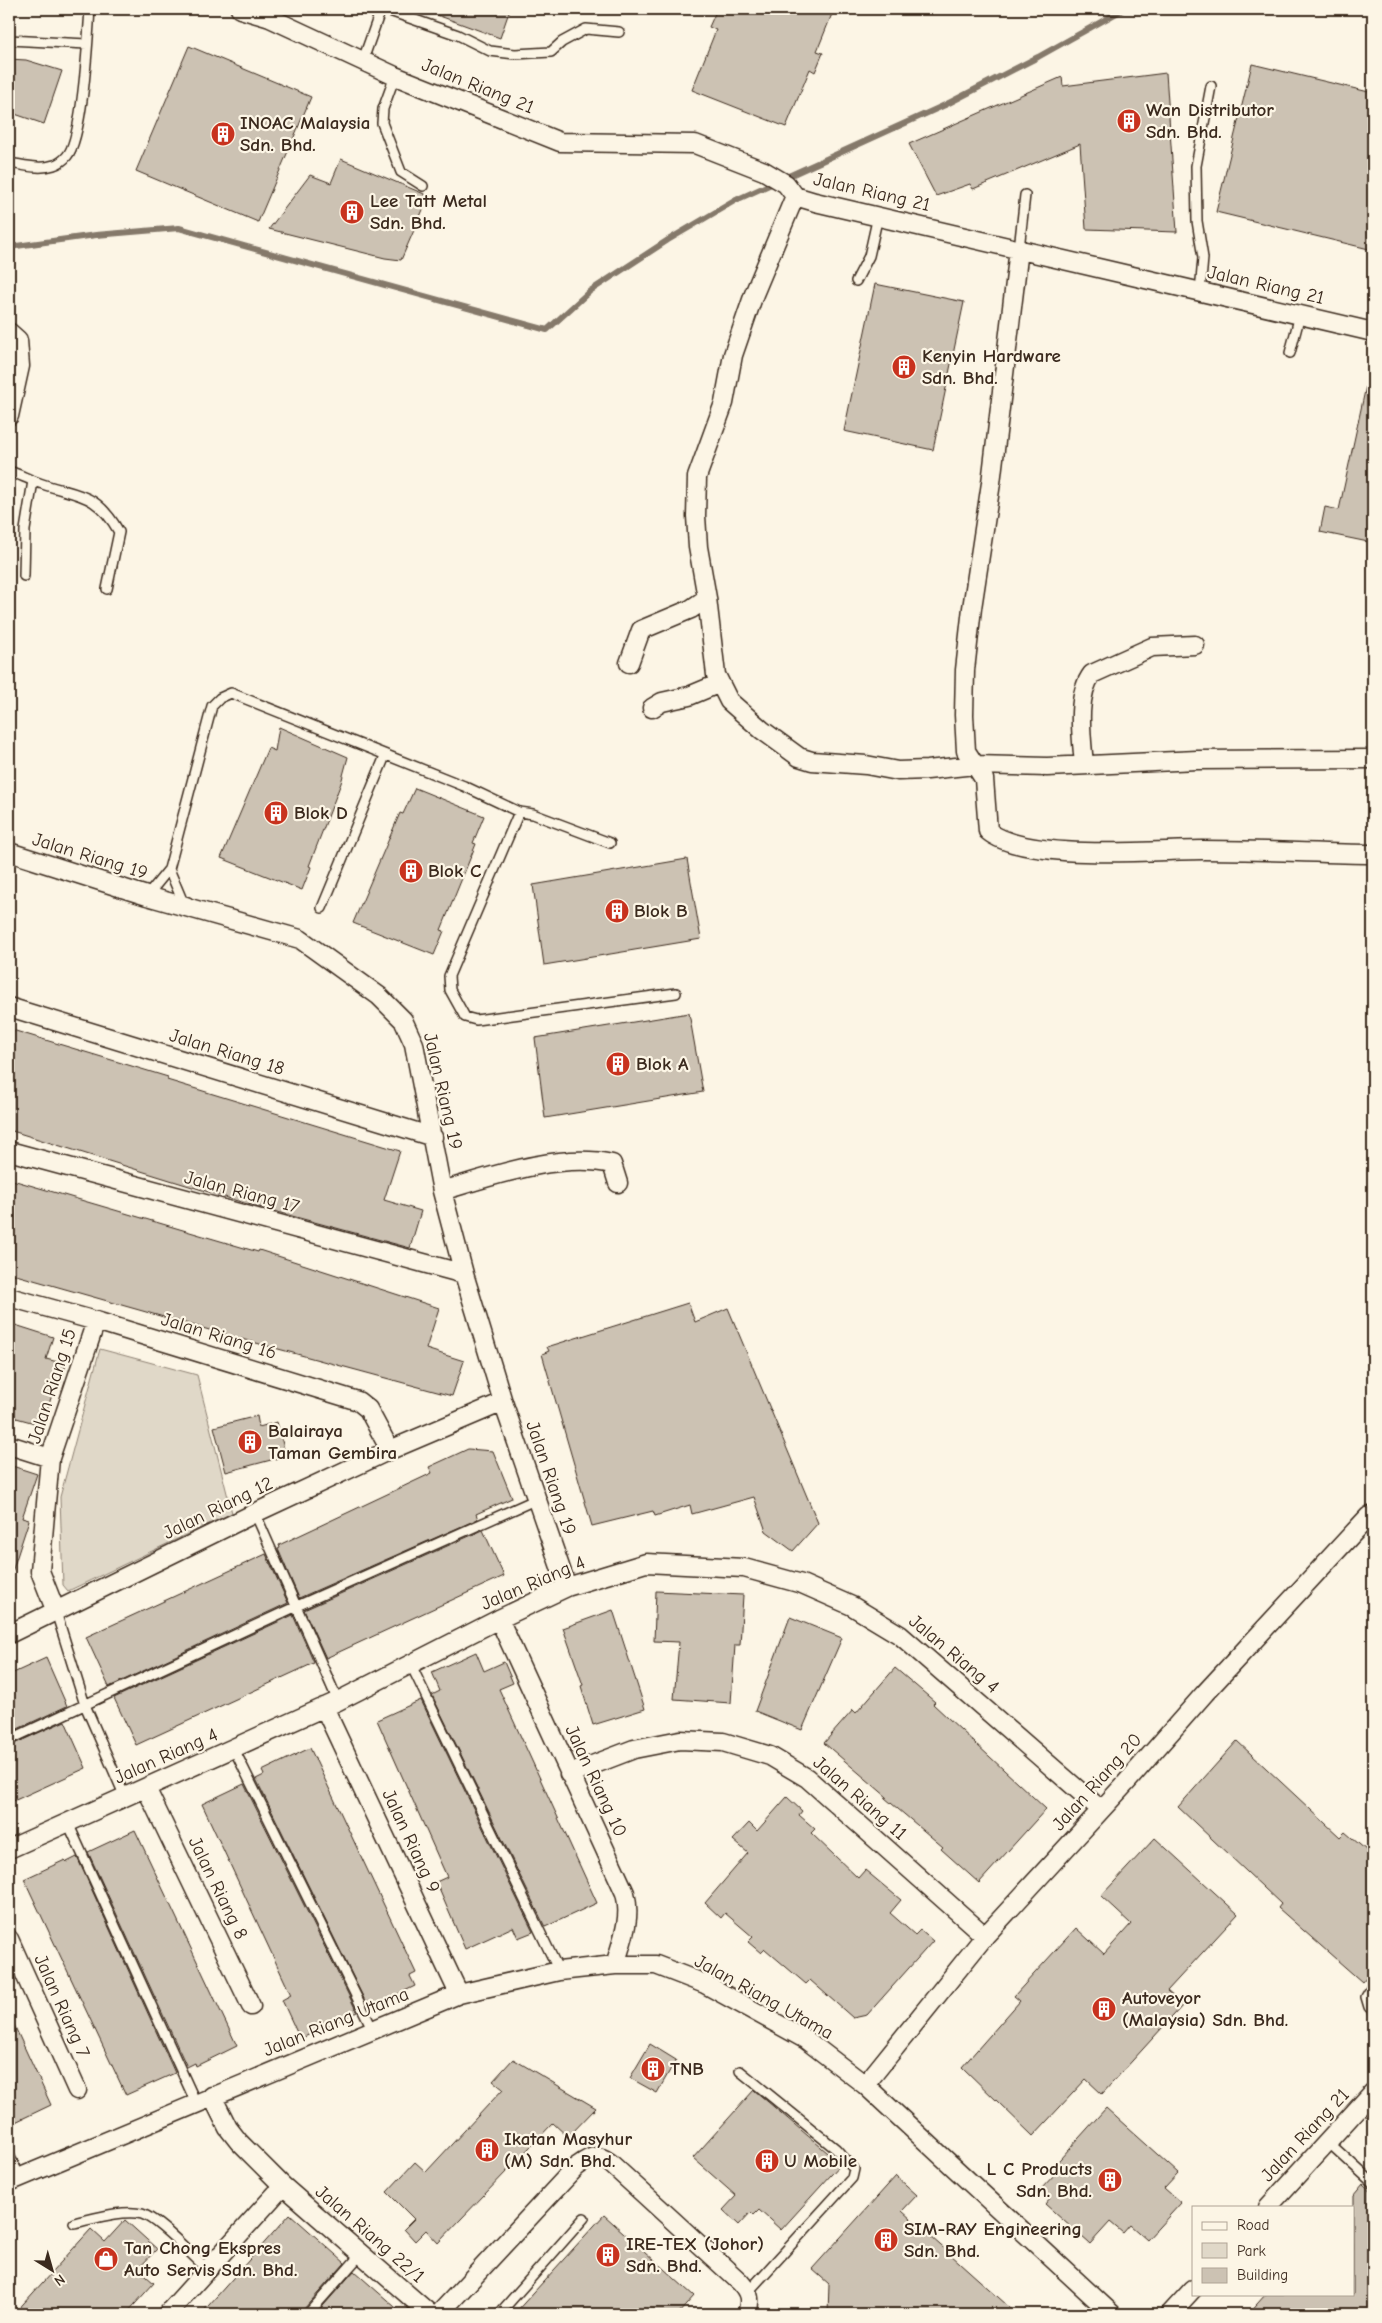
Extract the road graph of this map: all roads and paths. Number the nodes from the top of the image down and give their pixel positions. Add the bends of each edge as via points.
1 (90, 9) edge
2 (240, 9) edge
3 (383, 9) edge
4 (619, 32) dead end
5 (9, 40) edge
6 (87, 44) junction
7 (363, 60) junction
8 (395, 76) junction
9 (1211, 86) dead end
10 (9, 163) edge
11 (422, 186) dead end
12 (791, 190) junction
13 (1025, 195) dead end
14 (878, 216) junction
15 (1019, 249) junction
16 (856, 281) dead end
17 (1200, 292) junction
18 (1300, 315) junction
19 (9, 332) edge
20 (1373, 332) edge
21 (1290, 353) dead end
22 (9, 416) edge
23 (9, 471) edge
24 (33, 481) junction
25 (24, 576) dead end
26 (107, 589) dead end
27 (707, 598) junction
28 (1195, 645) dead end
29 (629, 662) dead end
30 (720, 683) junction
31 (652, 708) dead end
32 (385, 756) junction
33 (1373, 759) edge
34 (1084, 765) junction
35 (974, 766) junction
36 (519, 812) junction
37 (610, 843) dead end
38 (9, 852) edge
39 (1373, 854) edge
40 (169, 869) junction
41 (147, 896) junction
42 (322, 908) dead end
43 (208, 912) junction
44 (676, 993) dead end
45 (9, 1007) edge
46 (433, 1137) junction
47 (9, 1151) edge
48 (618, 1183) dead end
49 (442, 1191) junction
50 (464, 1274) junction
51 (9, 1298) edge
52 (96, 1321) junction
53 (502, 1402) junction
54 (9, 1444) edge
55 (390, 1450) junction
56 (50, 1458) junction
57 (537, 1499) junction
58 (255, 1513) junction
59 (1369, 1516) dead end
60 (567, 1587) junction
61 (297, 1606) junction
62 (56, 1612) junction
63 (498, 1619) junction
64 (11, 1628) edge
65 (411, 1665) junction
66 (331, 1704) junction
67 (84, 1705) junction
68 (9, 1740) edge
69 (234, 1749) junction
70 (569, 1774) junction
71 (146, 1788) junction
72 (125, 1797) junction
73 (1100, 1809) junction
74 (68, 1823) junction
75 (9, 1849) edge
76 (985, 1936) junction
77 (9, 1939) edge
78 (615, 1965) junction
79 (559, 1971) junction
80 (1373, 1985) edge
81 (459, 1994) junction
82 (251, 2006) dead end
83 (1373, 2011) edge
84 (373, 2030) junction
85 (740, 2070) dead end
86 (865, 2085) junction
87 (77, 2090) dead end
88 (1373, 2092) edge
89 (204, 2099) junction
90 (1327, 2141) junction
91 (9, 2156) edge
92 (14, 2180) edge
93 (1373, 2183) edge
94 (283, 2186) junction
95 (1269, 2206) edge
96 (584, 2218) dead end
97 (74, 2223) dead end
98 (361, 2254) junction
99 (207, 2269) junction
100 (1192, 2290) edge
101 (748, 2292) junction
102 (167, 2314) edge
103 (308, 2314) edge
104 (430, 2314) edge
105 (439, 2314) edge
106 (499, 2314) edge
107 (747, 2314) edge
108 (1112, 2314) edge
109 (1170, 2314) edge

1 - 6 lane
2 - 7 street, Jalan Riang 21 via 270,18
3 - 4 lane via 458,35 490,50 515,54 551,52 586,29
3 - 7 lane
5 - 6 lane
6 - 10 lane via 75,140 68,156 56,165 39,168
7 - 8 street, Jalan Riang 21
8 - 11 lane via 382,123 401,172
8 - 12 street, Jalan Riang 21 via 560,142 695,144 764,170
9 - 17 lane via 1196,166 1197,222 1203,258
12 - 14 street, Jalan Riang 21 via 815,202
12 - 27 street via 733,355 724,403 697,477 698,547
13 - 15 lane
14 - 15 street, Jalan Riang 21
14 - 16 lane via 869,256
15 - 17 street, Jalan Riang 21
15 - 35 street via 965,670 966,751
17 - 18 street, Jalan Riang 21
18 - 20 street, Jalan Riang 21
18 - 21 lane
19 - 22 street via 18,340 20,366
23 - 24 lane
24 - 25 lane via 25,530
24 - 26 lane via 89,498 109,514 118,532
27 - 29 street via 691,609 641,630
27 - 30 street via 716,675
28 - 34 street via 1152,647 1092,674 1086,682 1080,717
30 - 31 street
30 - 35 street via 729,701 762,730 800,757 812,761 898,771
32 - 36 lane via 464,786
32 - 40 lane via 231,693 220,698 212,706 208,719
32 - 42 lane
33 - 34 street via 1197,760
34 - 35 street
35 - 39 street via 984,779 988,831 995,837 1019,845 1084,853 1202,850
36 - 37 lane via 534,814
36 - 44 lane via 449,976 450,990 465,1017 476,1020
38 - 41 street, Jalan Riang 19
40 - 41 lane
40 - 43 lane via 182,900
41 - 43 street, Jalan Riang 19
43 - 46 street, Jalan Riang 19 via 300,939 393,1008 403,1020 414,1044
45 - 46 street, Jalan Riang 18
46 - 49 street, Jalan Riang 19
47 - 50 street, Jalan Riang 17
48 - 49 street via 612,1164 593,1160 541,1165
49 - 50 street, Jalan Riang 19
50 - 53 street, Jalan Riang 19
51 - 52 street, Jalan Riang 16
52 - 55 street, Jalan Riang 16 via 358,1400 368,1410
52 - 56 street, Jalan Riang 15
53 - 55 street, Jalan Riang 12
53 - 57 street, Jalan Riang 19
54 - 56 street
55 - 58 street, Jalan Riang 12
56 - 62 street, Jalan Riang 15 via 40,1572
57 - 60 street, Jalan Riang 19
57 - 61 lane
58 - 61 lane
58 - 62 street, Jalan Riang 12
59 - 73 street, Jalan Riang 20
60 - 63 street, Jalan Riang 4
60 - 73 street, Jalan Riang 4 via 646,1563 744,1568 802,1584 852,1606 900,1635
61 - 66 lane
61 - 67 lane
62 - 64 street, Jalan Riang 12
62 - 67 lane
63 - 65 street, Jalan Riang 4
63 - 70 street, Jalan Riang 10
65 - 66 street, Jalan Riang 4
65 - 79 lane
66 - 69 street, Jalan Riang 4
66 - 81 street, Jalan Riang 9
67 - 68 lane
67 - 72 lane
69 - 71 street, Jalan Riang 4
69 - 84 lane
70 - 76 street, Jalan Riang 11 via 634,1750 680,1740 723,1742 770,1756 807,1778
70 - 78 street, Jalan Riang 10 via 629,1906
71 - 72 street, Jalan Riang 4
71 - 82 street, Jalan Riang 8
72 - 74 street, Jalan Riang 4
73 - 76 street, Jalan Riang 20
74 - 75 street, Jalan Riang 4
74 - 89 lane
76 - 86 street, Jalan Riang 20
77 - 87 street, Jalan Riang 7
78 - 79 street, Jalan Riang Utama
78 - 86 street, Jalan Riang Utama via 656,1966 705,1984 805,2039
79 - 81 street, Jalan Riang Utama
80 - 83 lane via 1366,1997
81 - 84 street, Jalan Riang Utama
84 - 89 street, Jalan Riang Utama
85 - 101 lane via 836,2149 854,2169 852,2178
86 - 108 street, Jalan Riang Utama
88 - 90 street, Jalan Riang 21
89 - 92 street, Jalan Riang Utama
89 - 94 street, Jalan Riang 22/1 via 239,2142
90 - 93 lane
90 - 95 street, Jalan Riang 21
91 - 92 lane
94 - 98 street, Jalan Riang 22/1
94 - 99 street
96 - 106 lane
97 - 99 lane via 123,2214 144,2214
98 - 103 lane
98 - 104 street, Jalan Riang 22/1
99 - 102 street
100 - 109 street
101 - 105 street via 609,2162 597,2156 576,2168
101 - 107 street

